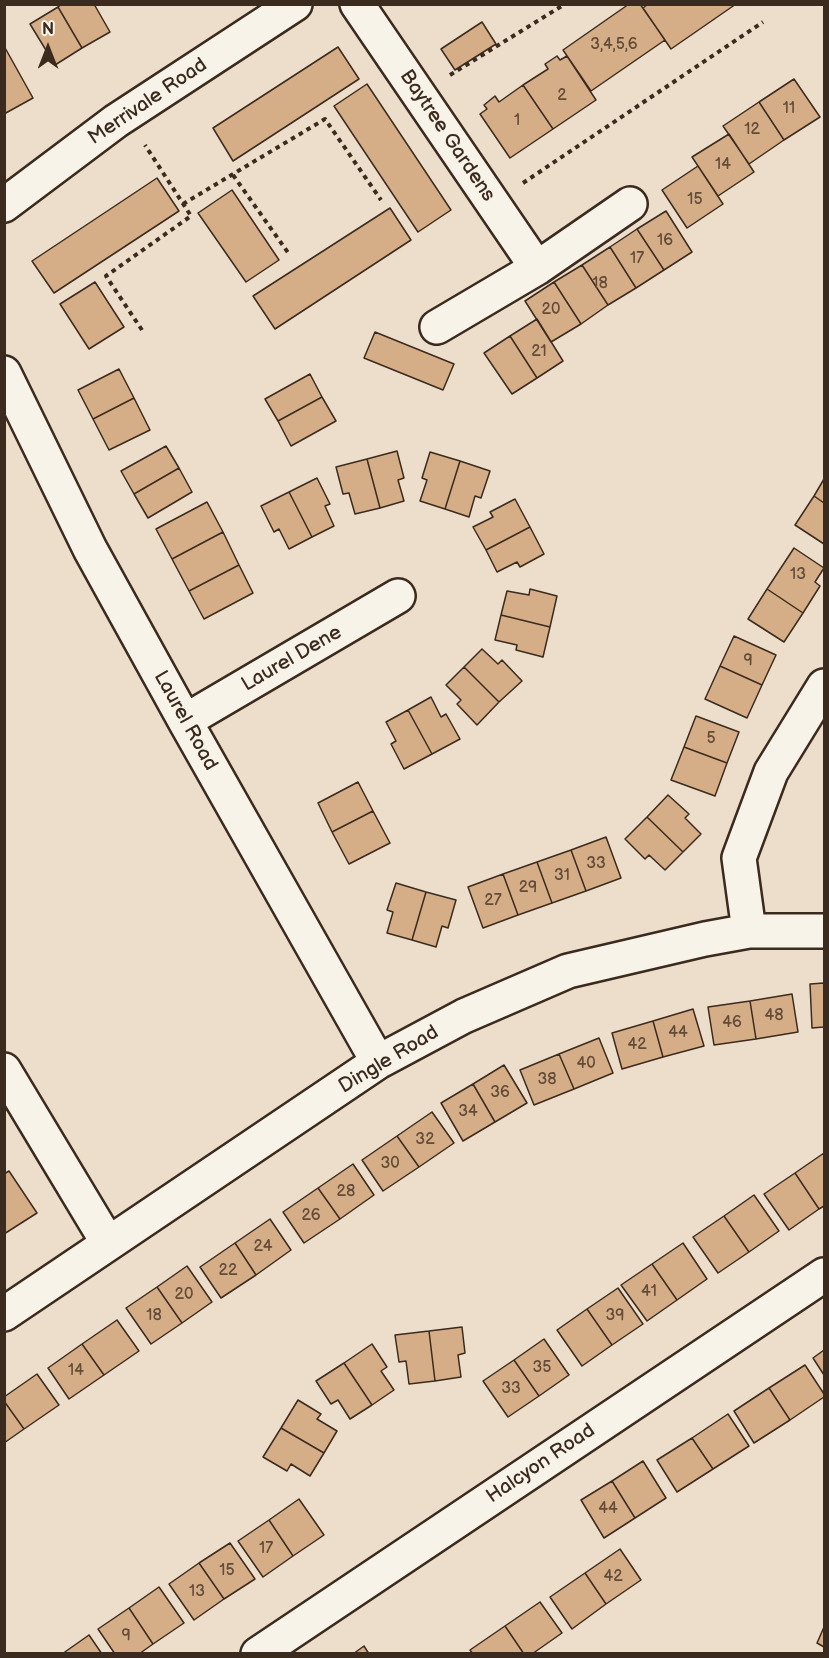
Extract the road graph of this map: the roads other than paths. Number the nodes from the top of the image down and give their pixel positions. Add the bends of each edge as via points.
1 (295, 4) edge
2 (357, 4) edge
3 (630, 204) dead end
4 (4, 205) edge
5 (537, 268) junction
6 (436, 327) dead end
7 (4, 373) edge
8 (398, 596) dead end
9 (825, 686) edge
10 (185, 721) junction
11 (749, 931) junction
12 (825, 931) edge
13 (378, 1062) junction
14 (4, 1070) edge
15 (108, 1244) junction
16 (825, 1275) edge
17 (4, 1314) edge
18 (258, 1653) edge

1 - 4 street, Merrivale Road via 126,115
2 - 5 street, Baytree Gardens
3 - 5 street
5 - 6 street
7 - 10 street, Laurel Road via 90,549
8 - 10 street, Laurel Dene
9 - 11 street via 771,772 740,858
10 - 13 street, Laurel Road
11 - 12 street, Dingle Road
11 - 13 street, Dingle Road via 568,971 464,1016
13 - 15 street, Dingle Road
14 - 15 street
15 - 17 street, Dingle Road
16 - 18 street, Halcyon Road

